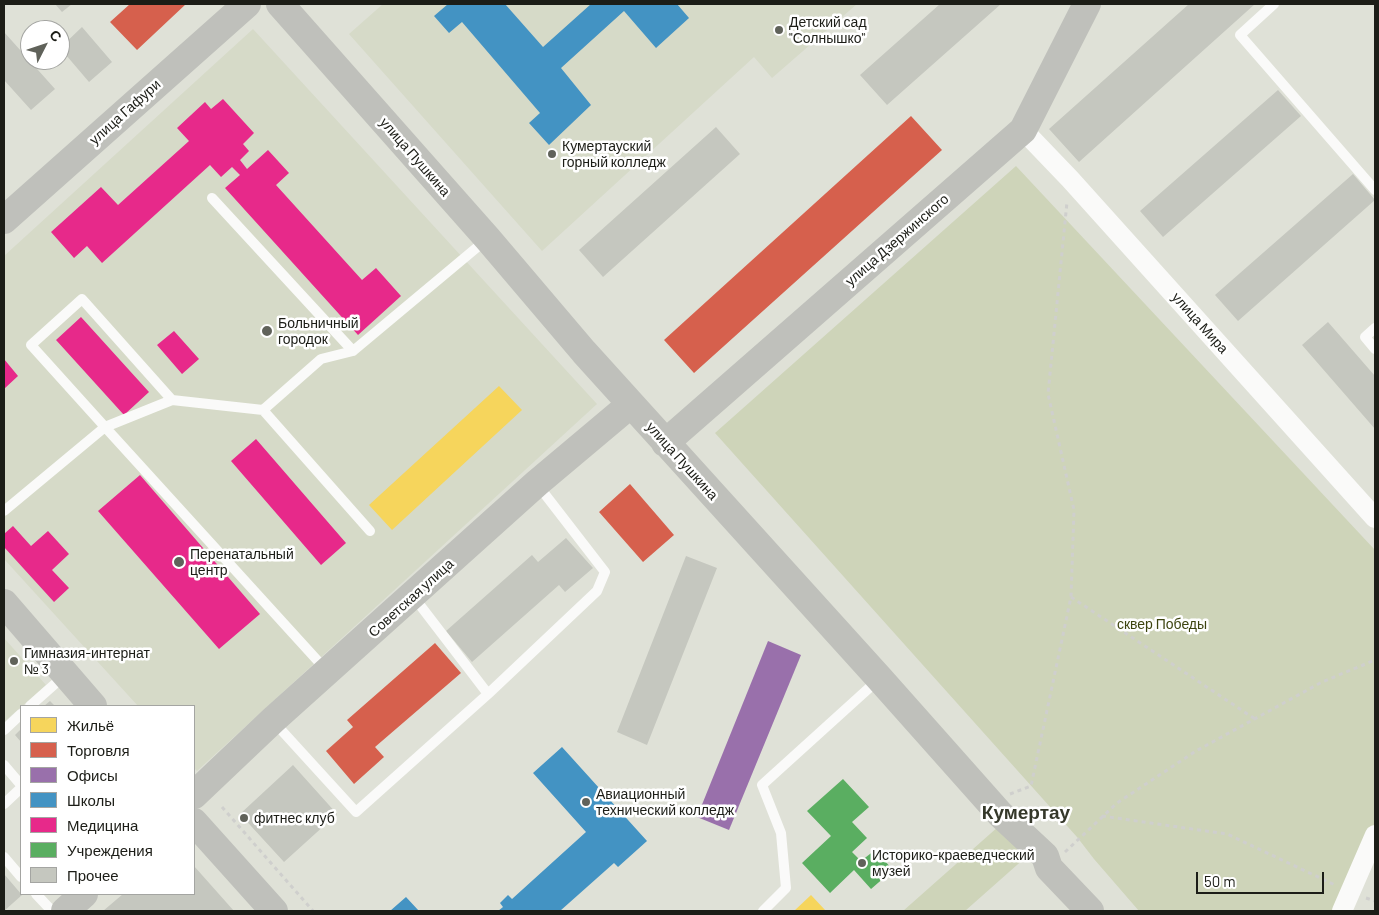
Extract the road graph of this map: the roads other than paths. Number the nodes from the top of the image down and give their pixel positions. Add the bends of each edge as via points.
1 (247, 4) edge
2 (280, 4) edge
3 (1087, 4) edge
4 (1274, 4) edge
5 (1023, 130) junction
6 (1375, 190) edge
7 (212, 198) dead end
8 (4, 220) edge
9 (488, 239) junction
10 (1375, 328) edge
11 (1375, 349) edge
12 (354, 351) junction
13 (172, 400) junction
14 (631, 404) junction
15 (262, 410) junction
16 (105, 427) junction
17 (665, 443) junction
18 (537, 484) junction
19 (4, 512) edge
20 (1375, 518) edge
21 (370, 531) dead end
22 (412, 596) junction
23 (4, 603) edge
24 (328, 672) junction
25 (66, 674) junction
26 (880, 679) junction
27 (488, 694) junction
28 (31, 705) edge
29 (92, 705) edge
30 (20, 715) edge
31 (273, 720) junction
32 (4, 730) edge
33 (4, 765) edge
34 (20, 786) edge
35 (20, 788) edge
36 (195, 794) edge
37 (4, 804) edge
38 (195, 823) edge
39 (1375, 835) edge
40 (4, 857) edge
41 (20, 876) edge
42 (37, 895) edge
43 (83, 895) edge
44 (52, 911) edge
45 (65, 911) edge
46 (274, 911) edge
47 (763, 911) edge
48 (1090, 911) edge
49 (1342, 911) edge

1 - 8 street, улица Гафури
2 - 9 street, улица Пушкина
3 - 5 street, улица Дзержинского
4 - 6 lane via 1240,35
5 - 17 street, улица Дзержинского
5 - 20 street, улица Мира
7 - 12 lane
9 - 12 lane
9 - 14 street, улица Пушкина
10 - 11 lane via 1365,337
12 - 15 lane via 321,360
13 - 15 lane
13 - 16 lane
13 - 16 lane via 82,299 31,345
14 - 17 street, улица Пушкина
14 - 18 street, Советская улица
15 - 21 lane
16 - 19 lane
16 - 24 lane
17 - 26 street, улица Пушкина
18 - 22 street, Советская улица
18 - 27 lane via 605,572 597,591
22 - 24 street, Советская улица
22 - 27 lane
23 - 25 street
24 - 31 street, Советская улица
25 - 28 lane
25 - 29 street
26 - 47 lane via 762,785 781,833 786,888
26 - 48 street, улица Пушкина via 1000,814 1045,856 1049,868
27 - 31 lane via 356,812
30 - 32 lane
31 - 36 street, Советская улица
33 - 34 lane
35 - 37 lane
38 - 46 street
39 - 49 street
40 - 41 lane
42 - 44 lane
43 - 45 street

